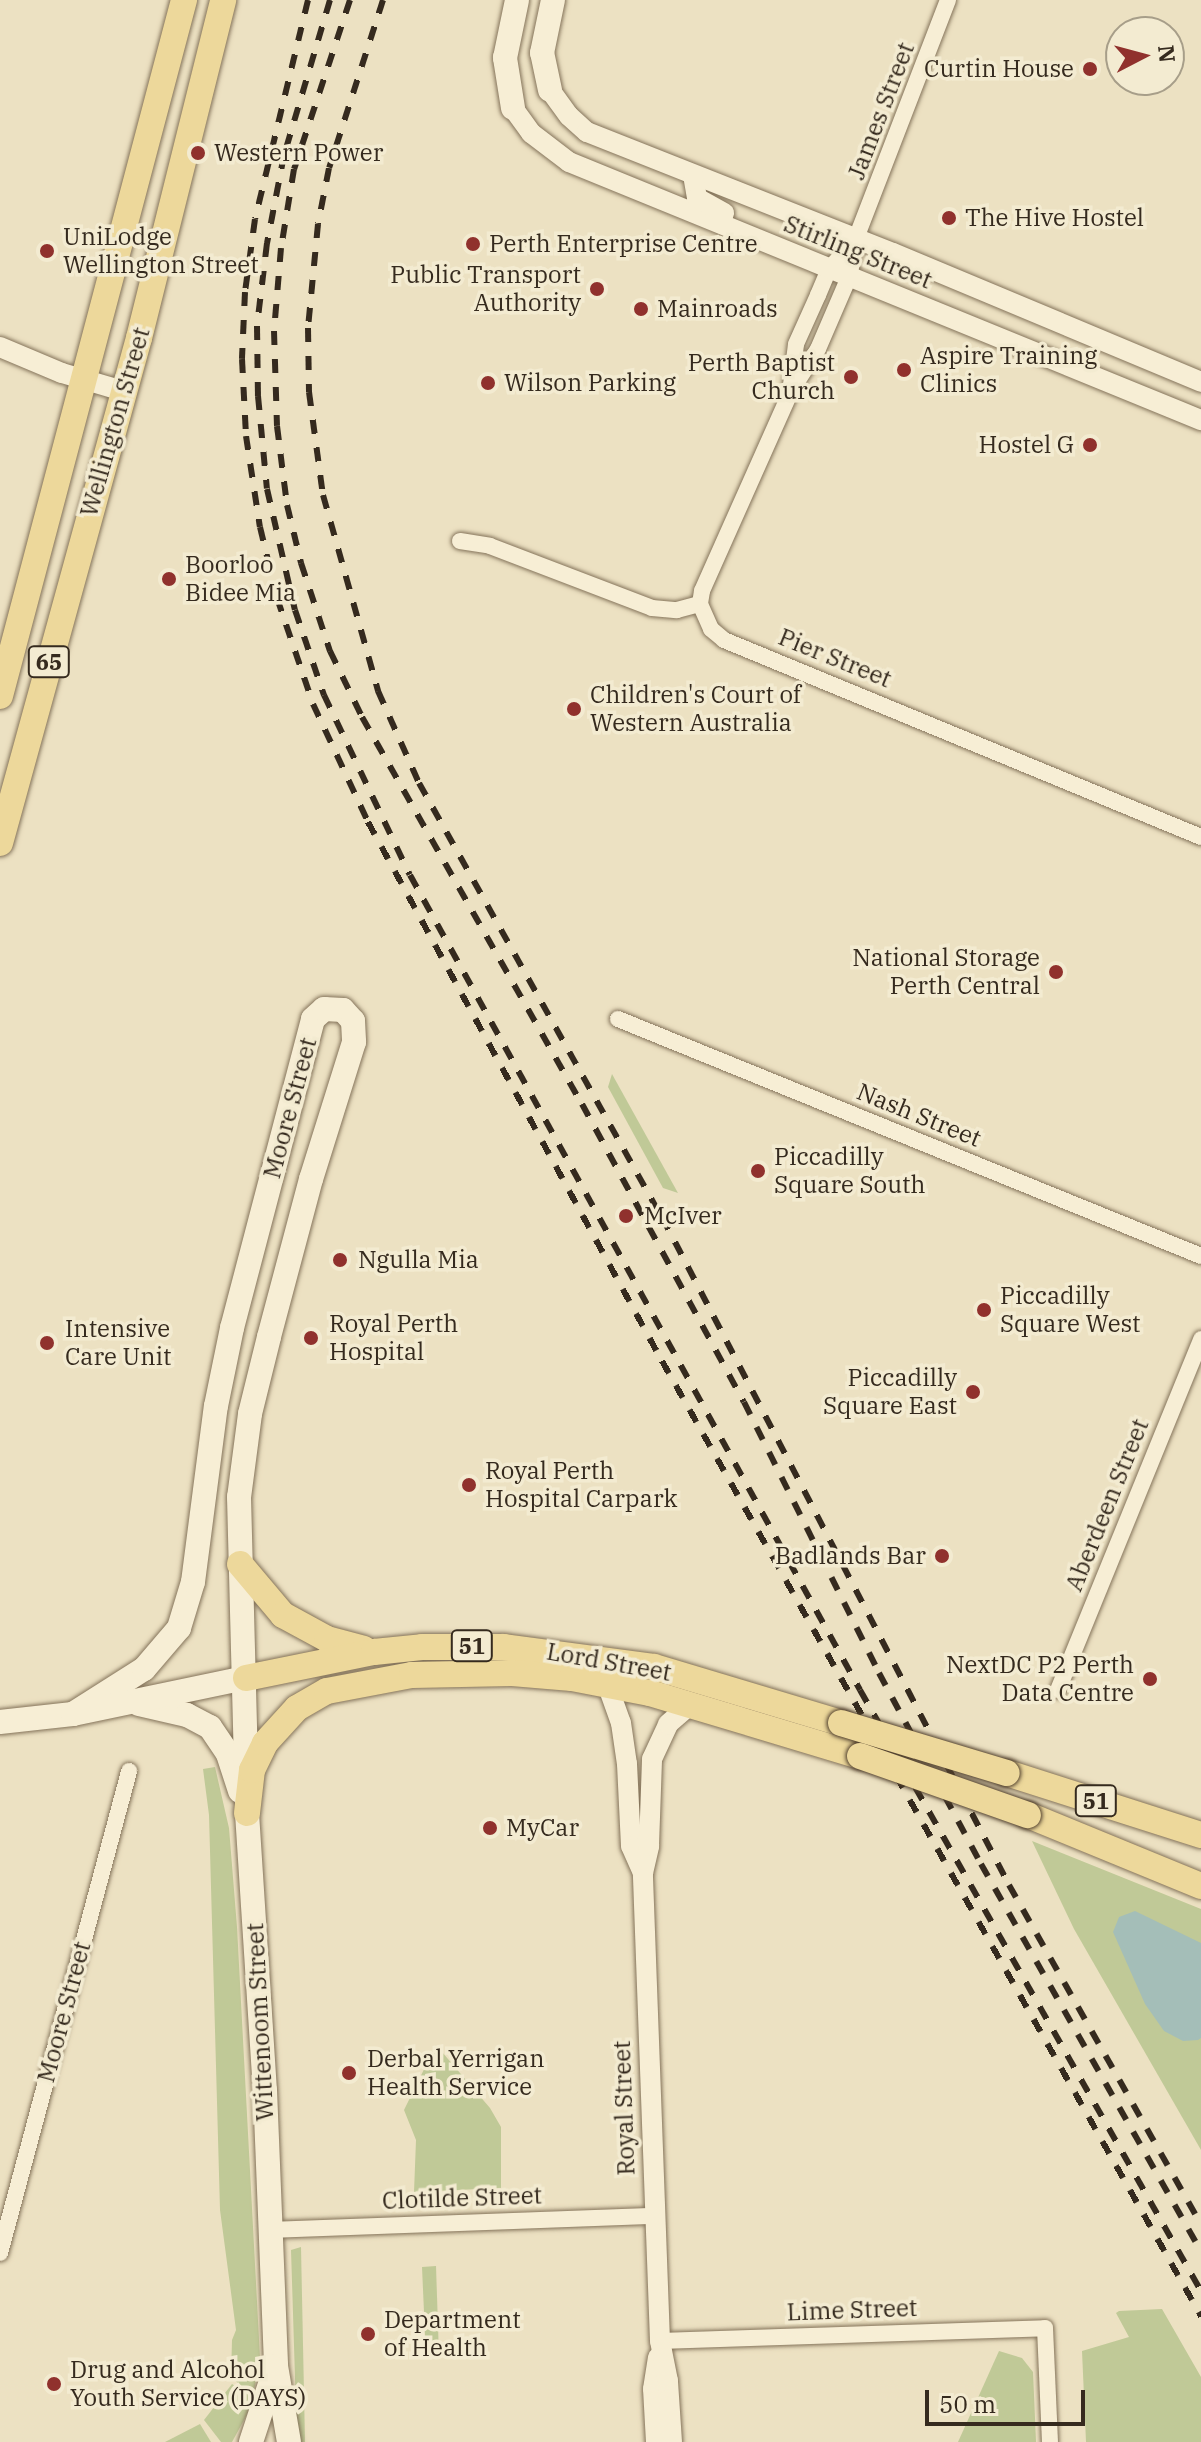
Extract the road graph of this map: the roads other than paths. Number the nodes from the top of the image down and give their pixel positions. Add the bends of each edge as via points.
1 (184, 0) edge
2 (223, 0) edge
3 (517, 0) edge
4 (553, 0) edge
5 (948, 0) edge
6 (550, 90) joint
7 (513, 108) joint
8 (693, 175) junction
9 (750, 237) junction
10 (856, 239) junction
11 (829, 269) junction
12 (849, 277) junction
13 (0, 347) edge
14 (86, 381) junction
15 (1201, 382) edge
16 (123, 391) junction
17 (791, 391) junction
18 (1201, 420) edge
19 (460, 541) dead end
20 (700, 604) junction
21 (0, 696) edge
22 (1201, 837) edge
23 (0, 843) edge
24 (618, 1019) dead end
25 (1201, 1256) edge
26 (1201, 1339) edge
27 (240, 1564) junction
28 (374, 1652) junction
29 (246, 1678) junction
30 (607, 1684) junction
31 (1058, 1690) dead end
32 (131, 1702) junction
33 (690, 1705) junction
34 (73, 1714) junction
35 (0, 1722) edge
36 (129, 1771) dead end
37 (247, 1813) junction
38 (1201, 1835) edge
39 (643, 1873) junction
40 (1201, 1886) edge
41 (655, 2216) junction
42 (270, 2230) junction
43 (0, 2253) edge
44 (660, 2341) junction
45 (276, 2366) junction
46 (251, 2442) edge
47 (289, 2442) edge
48 (656, 2442) edge
49 (672, 2442) edge
50 (1050, 2442) edge

1 - 14 main road, Wellington Street / 65
2 - 16 main road, Wellington Street / 65
3 - 7 main road via 505,58
4 - 6 main road via 542,53
5 - 10 street, James Street
6 - 8 street, Stirling Street via 587,132
7 - 9 street, Stirling Street via 531,133 569,162
8 - 9 street via 697,198 738,220
8 - 10 street, Stirling Street
9 - 11 street, Stirling Street
10 - 11 street, James Street
10 - 12 street, James Street
10 - 15 street, Stirling Street
11 - 12 street, Stirling Street
11 - 17 street, James Street via 796,344
12 - 17 street, James Street via 818,349
12 - 18 street, Stirling Street
13 - 14 street
14 - 16 street
14 - 21 main road, Wellington Street / 65
16 - 23 main road, Wellington Street / 65
17 - 20 street, James Street
19 - 20 street via 490,546 652,608 677,610
20 - 22 street, Pier Street via 711,629 724,640
24 - 25 street, Nash Street
26 - 31 street, Aberdeen Street
27 - 28 main road via 263,1596 293,1622 327,1639
27 - 29 main road, Moore Street
27 - 34 main road, Moore Street via 239,1497 250,1414 311,1179 354,1042 353,1021 336,1007 313,1019 232,1328 193,1582 179,1628 144,1669
28 - 29 main road, Lord Street / 51
28 - 38 main road, Lord Street / 51, bridge via 463,1645 654,1667
29 - 32 main road, Lord Street
29 - 37 main road, Wittenoom Street / 51
30 - 33 main road, Lord Street / 51
30 - 37 main road, Lord Street / 51 via 512,1673 445,1673 383,1678 327,1691 297,1708 265,1743 252,1770
30 - 39 street, Royal Street via 621,1723 631,1846
32 - 34 main road, Lord Street
32 - 37 main road via 187,1715 210,1727 228,1754
33 - 39 street, Royal Street via 668,1724 652,1759
33 - 40 main road, Lord Street / 51, bridge via 860,1756 1028,1815
34 - 35 main road, Lord Street
36 - 43 street, Moore Street
37 - 42 main road, Wittenoom Street / 51
39 - 41 street, Royal Street
41 - 42 street, Clotilde Street
41 - 44 street, Royal Street
42 - 45 main road, Wittenoom Street / 51
44 - 48 street, Royal Street via 653,2389
44 - 49 street, Royal Street
44 - 50 street, Lime Street via 1045,2328
45 - 46 main road, Wittenoom Street / 51
45 - 47 main road, Wittenoom Street

